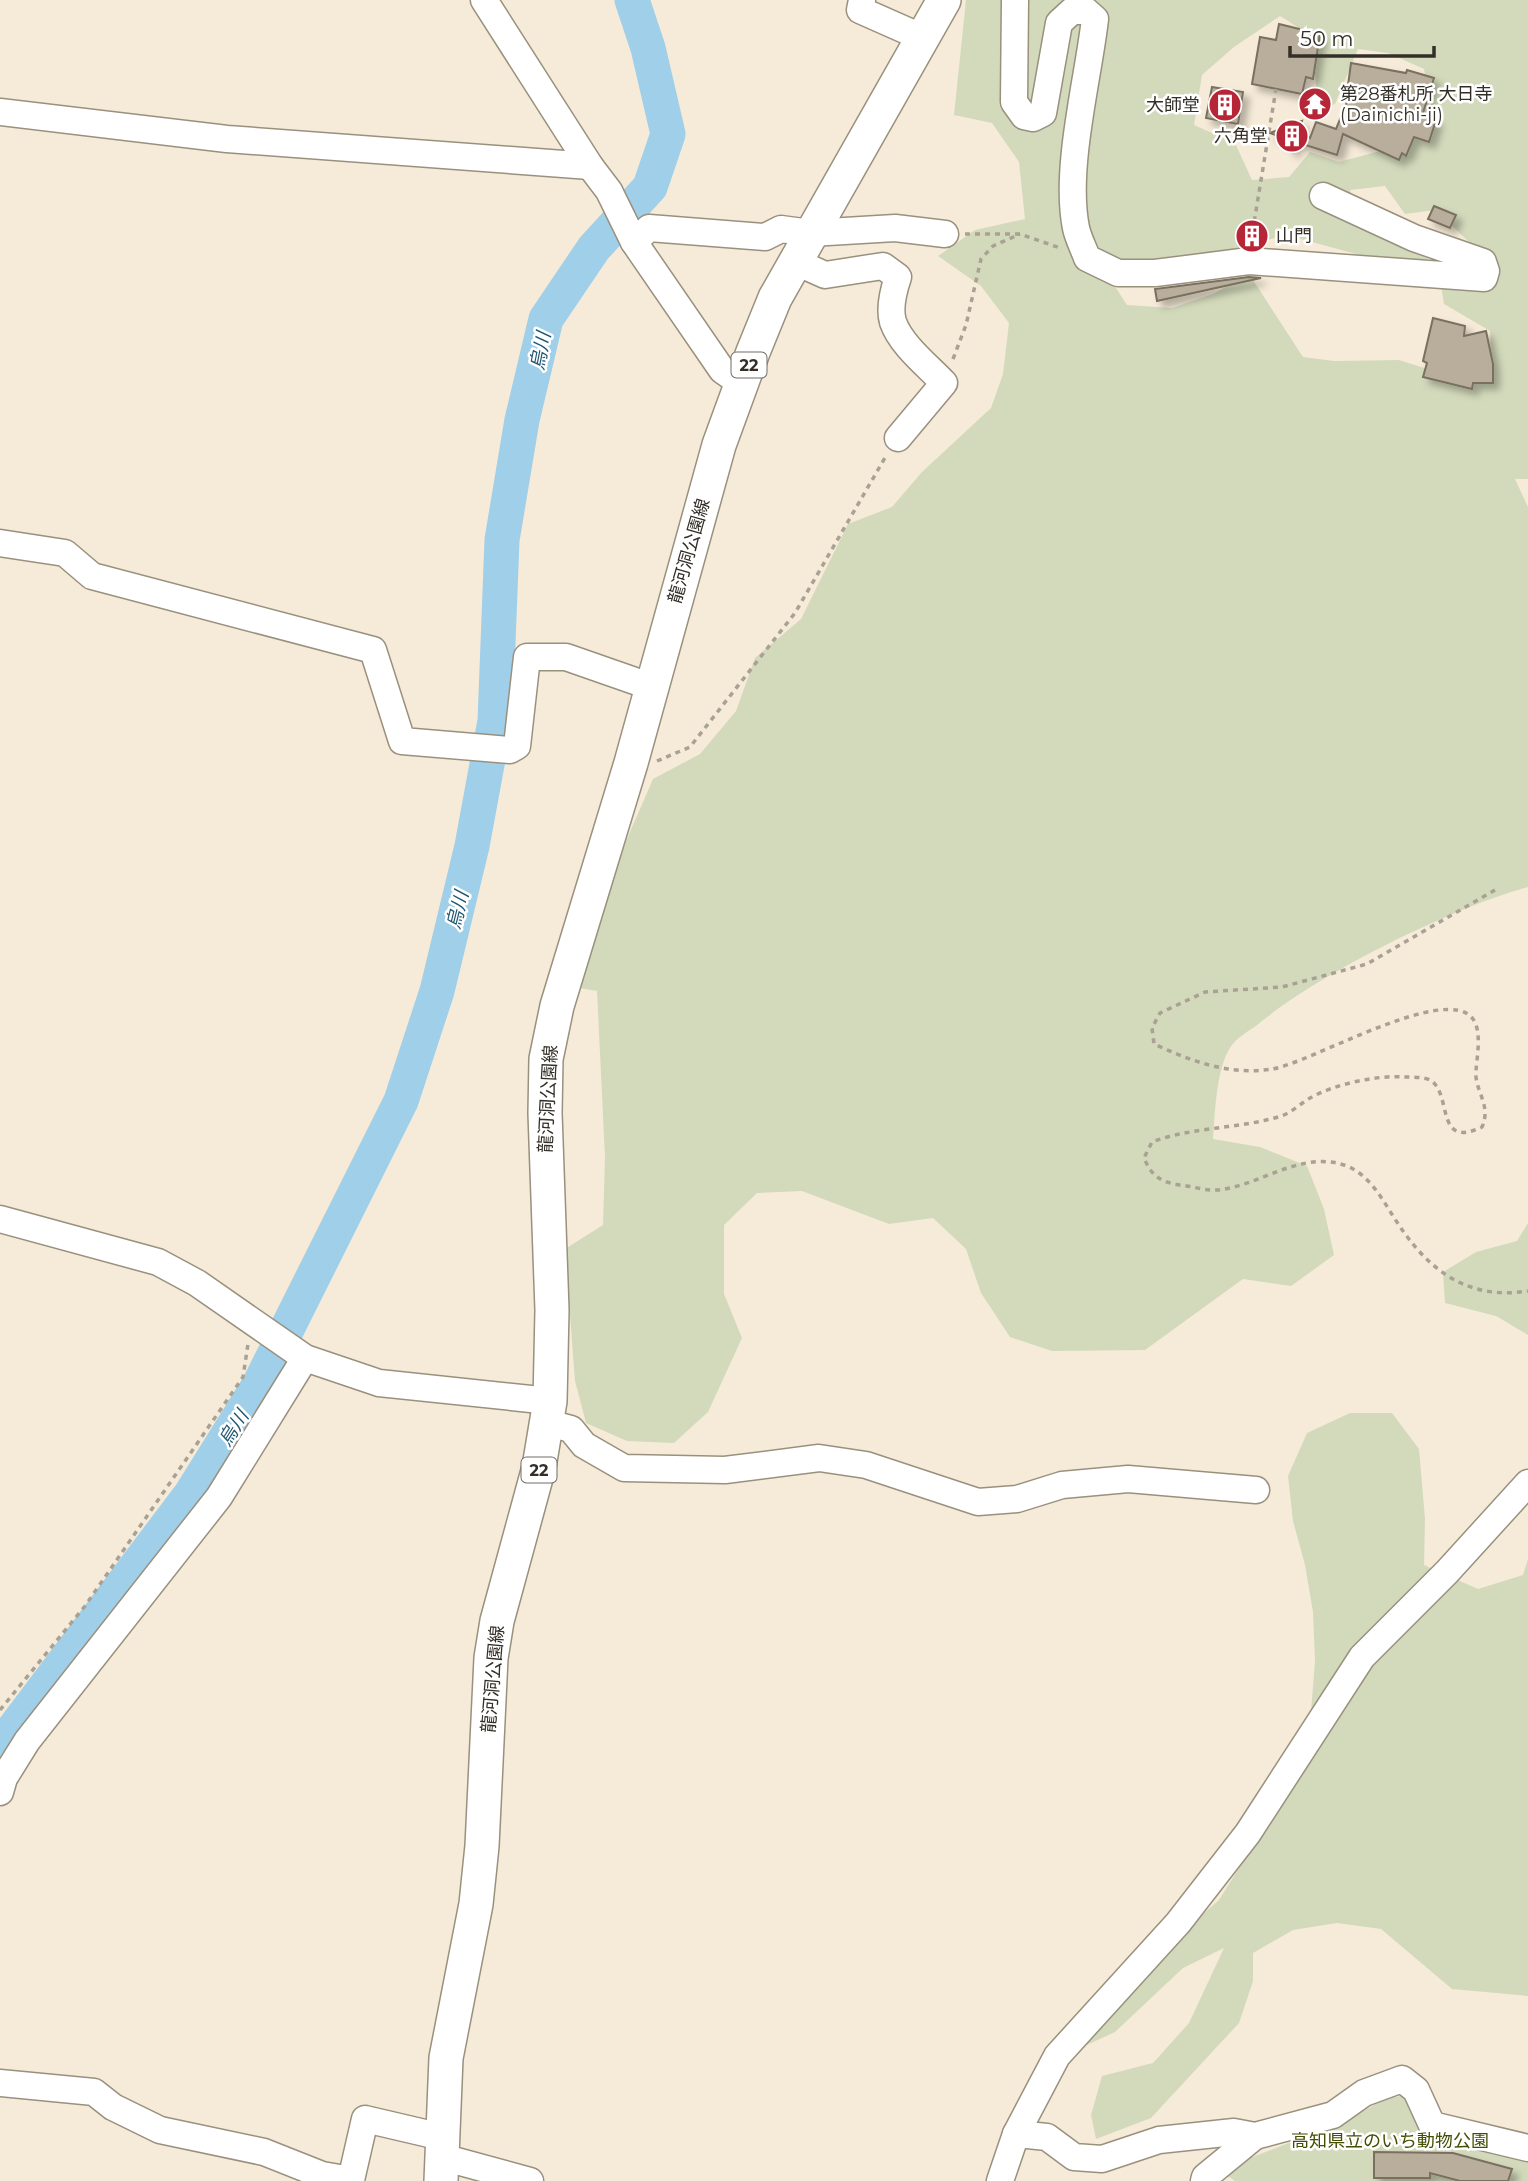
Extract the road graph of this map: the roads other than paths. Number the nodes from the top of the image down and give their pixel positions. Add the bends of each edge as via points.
1 (484, 0) edge
2 (862, 0) edge
3 (944, 0) edge
4 (1015, 0) edge
5 (921, 37) junction
6 (0, 112) edge
7 (590, 166) junction
8 (1323, 197) dead end
9 (811, 233) junction
10 (945, 234) road end
11 (634, 242) junction
12 (796, 262) junction
13 (742, 384) junction
14 (898, 438) road end
15 (0, 544) edge
16 (652, 687) junction
17 (0, 1219) edge
18 (301, 1356) junction
19 (549, 1412) junction
20 (1528, 1483) edge
21 (1256, 1490) dead end
22 (0, 1792) edge
23 (0, 2083) edge
24 (1016, 2134) junction
25 (1255, 2136) junction
26 (1528, 2148) edge
27 (442, 2158) edge
28 (530, 2181) edge
29 (1000, 2181) edge
30 (1205, 2181) edge

1 - 7 street
2 - 5 street via 860,10
3 - 5 main road, 龍河洞公園線 / 22
4 - 8 street via 1014,102 1024,116 1043,113 1059,23 1072,10 1086,10 1095,19 1078,122 1074,185 1076,228 1087,258 1118,273 1249,261 1484,278 1483,262 1414,238
5 - 9 main road, 龍河洞公園線 / 22
6 - 7 street via 227,139
7 - 11 street via 609,191
9 - 10 street via 895,228
9 - 11 street via 781,229 765,237 649,228
9 - 12 main road, 龍河洞公園線 / 22
11 - 13 street via 722,370
12 - 13 main road, 龍河洞公園線 / 22 via 775,298
12 - 14 street via 825,275 883,265 898,277 893,321 944,383
13 - 16 main road, 龍河洞公園線 / 22 via 719,445
15 - 16 street via 65,553 92,576 373,650 402,741 510,750 517,746 527,657 566,657
16 - 19 main road, 龍河洞公園線 / 22 via 557,1006 546,1059 552,1310
17 - 18 street via 158,1262 198,1283
18 - 19 street via 379,1382
18 - 22 street via 219,1497 27,1741
19 - 21 street via 584,1445 624,1468 725,1470 819,1458 866,1465 978,1502 1017,1499 1062,1485 1128,1479
19 - 27 main road, 龍河洞公園線 / 22 via 540,1467 491,1658 482,1846 476,1904 446,2058
20 - 24 street via 1362,1657 1248,1833 1178,1923 1057,2056
23 - 27 street via 94,2092 113,2107 160,2130 264,2152 322,2175 351,2180 365,2119
24 - 25 street via 1047,2137 1085,2160 1159,2140 1234,2132
24 - 29 street
25 - 26 street via 1333,2115 1364,2093 1402,2079 1416,2090 1432,2125
25 - 30 street via 1205,2176
27 - 28 street

